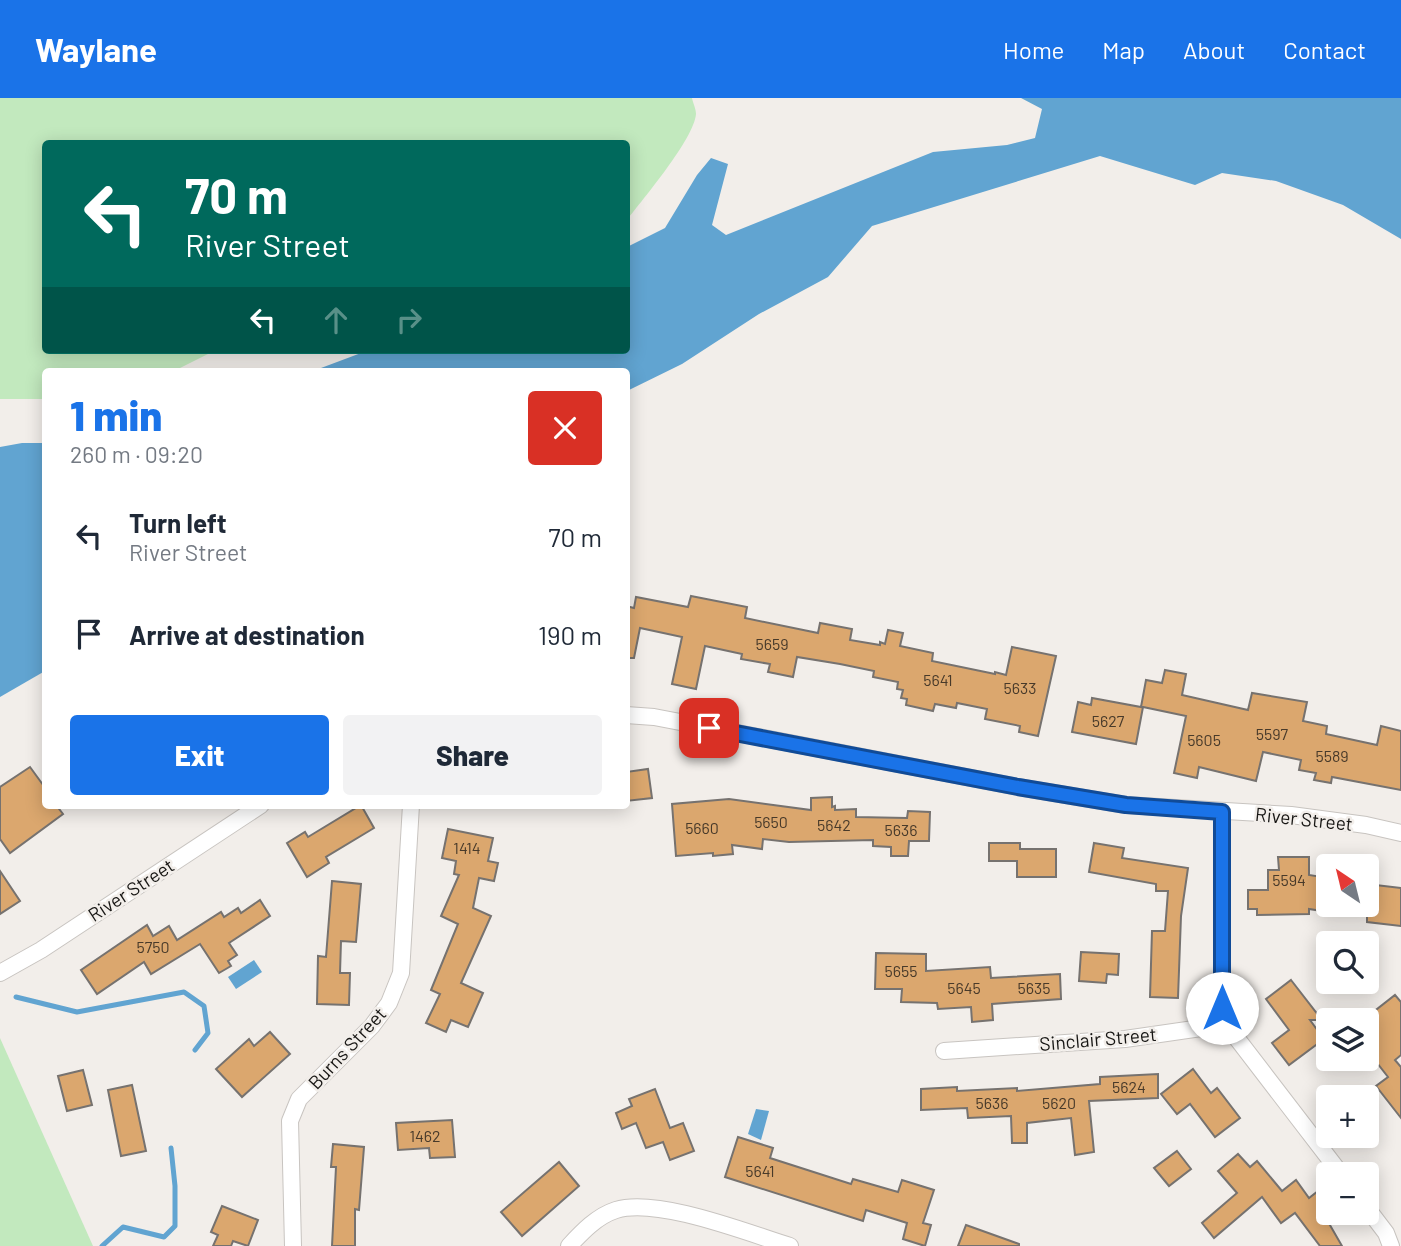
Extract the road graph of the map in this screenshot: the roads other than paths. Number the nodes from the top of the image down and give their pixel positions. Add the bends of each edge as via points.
1 (630, 715) edge
2 (255, 809) edge
3 (411, 809) edge
4 (1222, 812) junction
5 (1401, 833) edge
6 (0, 973) edge
7 (1222, 1019) junction
8 (944, 1051) dead end
9 (1332, 1162) edge
10 (1379, 1224) edge
11 (293, 1246) edge
12 (569, 1246) edge
13 (790, 1246) edge
14 (1391, 1246) edge

1 - 4 street, River Street via 1032,790 1126,805
2 - 6 street, River Street
3 - 11 street, Burns Street via 401,973 389,1003 372,1026 299,1099 290,1121
4 - 5 street, River Street via 1291,815
4 - 7 street
7 - 8 street, Sinclair Street via 1201,1028 1125,1039
7 - 9 street
10 - 14 street
12 - 13 street via 590,1224 616,1210 649,1207

